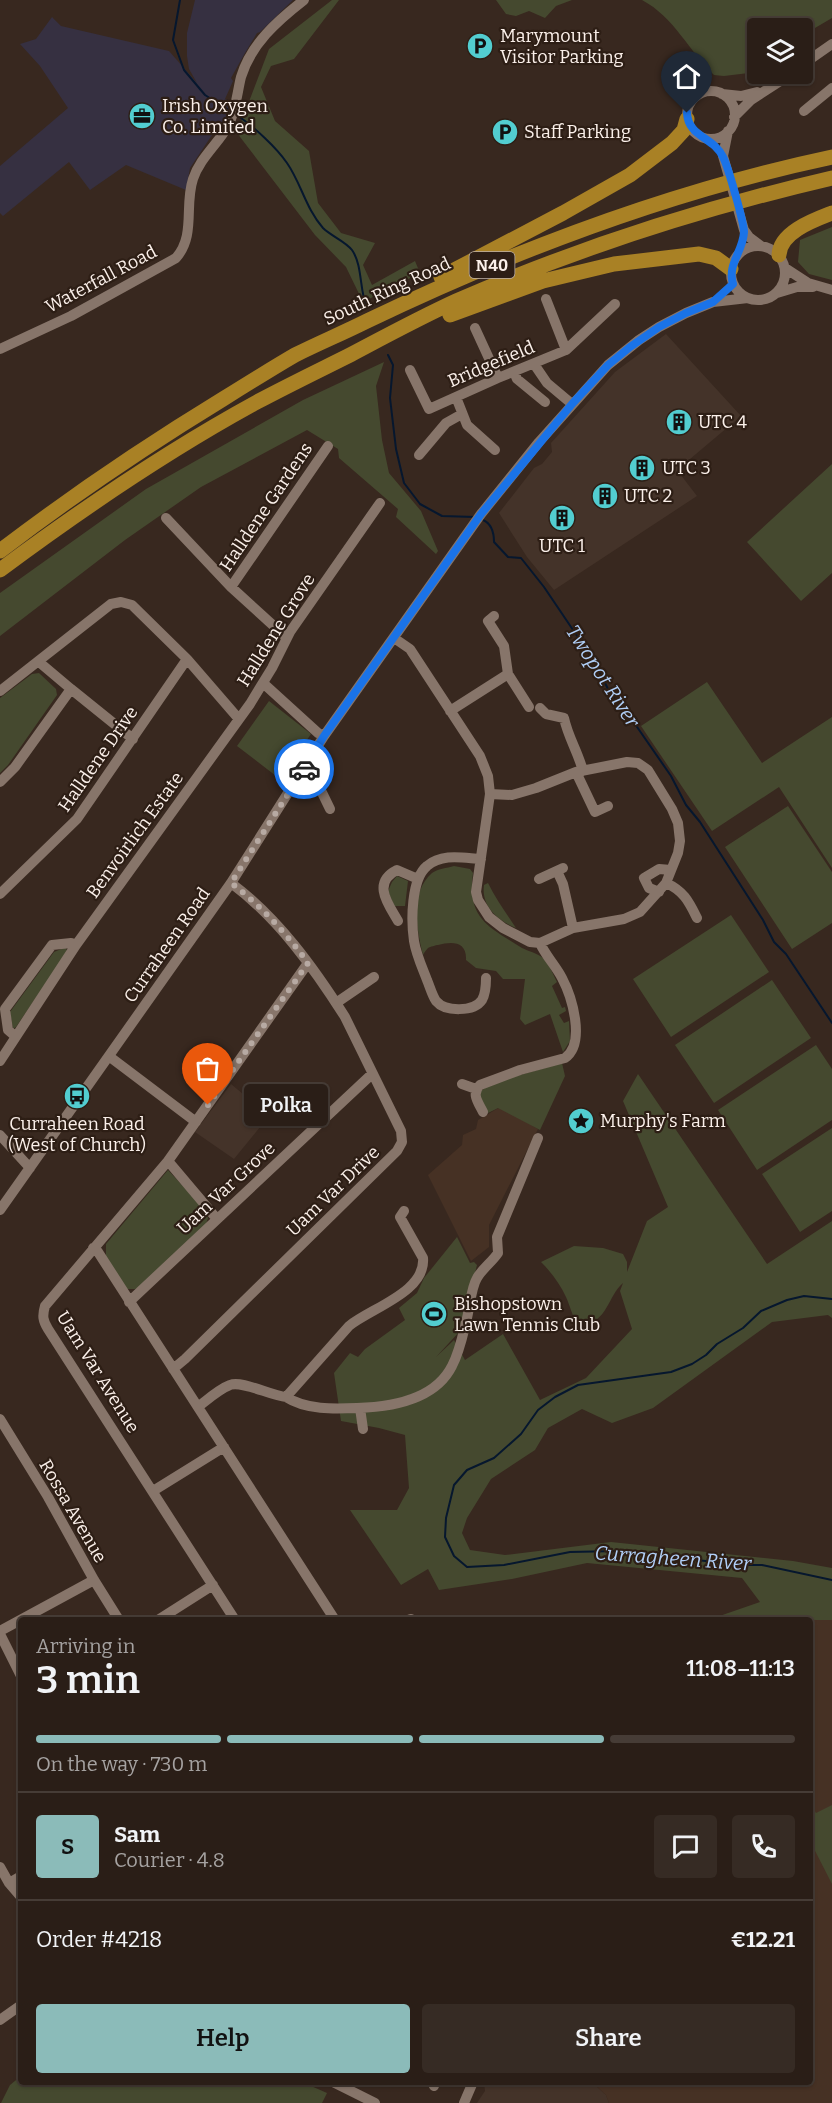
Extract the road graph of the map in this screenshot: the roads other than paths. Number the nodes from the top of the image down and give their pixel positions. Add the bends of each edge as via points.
1 (304, 0) edge
2 (832, 44) edge
3 (813, 57) edge
4 (774, 84) edge
5 (832, 88) edge
6 (766, 89) junction
7 (722, 94) junction
8 (804, 111) dead end
9 (734, 117) junction
10 (687, 119) junction
11 (728, 131) junction
12 (704, 138) junction
13 (723, 156) junction
14 (832, 157) edge
15 (832, 178) edge
16 (832, 213) edge
17 (744, 230) junction
18 (761, 246) junction
19 (738, 255) junction
20 (782, 261) junction
21 (732, 277) junction
22 (816, 287) junction
23 (832, 290) edge
24 (777, 292) junction
25 (546, 298) dead end
26 (747, 298) junction
27 (713, 302) junction
28 (615, 304) dead end
29 (475, 328) dead end
30 (0, 349) edge
31 (566, 350) junction
32 (351, 354) junction
33 (296, 355) junction
34 (534, 364) junction
35 (410, 370) dead end
36 (514, 372) junction
37 (498, 378) junction
38 (456, 397) junction
39 (545, 402) dead end
40 (572, 404) junction
41 (462, 414) junction
42 (328, 446) dead end
43 (495, 450) dead end
44 (419, 455) dead end
45 (380, 503) dead end
46 (166, 518) dead end
47 (0, 551) edge
48 (0, 570) edge
49 (231, 586) junction
50 (494, 616) dead end
51 (287, 638) junction
52 (394, 638) junction
53 (187, 659) junction
54 (39, 662) junction
55 (508, 674) junction
56 (263, 683) junction
57 (71, 689) junction
58 (0, 691) edge
59 (529, 707) dead end
60 (540, 708) dead end
61 (450, 711) junction
62 (238, 718) junction
63 (324, 736) junction
64 (133, 739) junction
65 (221, 744) joint
66 (304, 769) junction
67 (579, 772) junction
68 (0, 782) edge
69 (490, 794) junction
70 (608, 806) dead end
71 (330, 809) dead end
72 (481, 859) junction
73 (670, 870) junction
74 (418, 879) junction
75 (539, 879) dead end
76 (231, 883) junction
77 (663, 887) junction
78 (0, 894) edge
79 (697, 918) dead end
80 (398, 921) dead end
81 (573, 928) junction
82 (540, 943) junction
83 (76, 945) junction
84 (308, 963) junction
85 (374, 977) dead end
86 (486, 978) dead end
87 (336, 1003) junction
88 (15, 1036) junction
89 (110, 1057) junction
90 (0, 1061) edge
91 (372, 1074) junction
92 (462, 1084) dead end
93 (476, 1089) junction
94 (483, 1112) dead end
95 (196, 1122) junction
96 (0, 1135) edge
97 (538, 1138) dead end
98 (168, 1161) junction
99 (30, 1168) junction
100 (0, 1210) edge
101 (404, 1211) dead end
102 (217, 1219) junction
103 (93, 1248) junction
104 (129, 1302) junction
105 (173, 1369) junction
106 (286, 1397) junction
107 (198, 1407) junction
108 (360, 1408) junction
109 (0, 1419) edge
110 (363, 1429) dead end
111 (224, 1447) junction
112 (153, 1491) junction
113 (94, 1580) junction
114 (213, 1585) junction
115 (28, 1617) edge
116 (117, 1617) edge
117 (163, 1617) edge
118 (233, 1617) edge
119 (333, 1617) edge
120 (18, 1623) edge
121 (0, 1633) edge
122 (18, 1670) edge
123 (0, 1867) edge
124 (18, 1878) edge
125 (9, 1882) junction
126 (18, 1893) edge
127 (18, 2007) edge
128 (0, 2020) edge
129 (339, 2085) edge
130 (472, 2085) edge
131 (375, 2103) edge
132 (464, 2103) edge

1 - 30 street, Waterfall Road via 252,52 226,129 193,179 187,241 176,258 71,316
2 - 3 street
4 - 6 street
5 - 8 street
6 - 7 street via 741,96
6 - 9 street
7 - 9 street via 732,103
7 - 10 street via 711,91 696,96 688,107
9 - 11 street
10 - 12 street via 693,131
10 - 33 highway via 684,130 672,143 607,189
11 - 12 street via 717,138
11 - 13 street
12 - 13 street
13 - 17 street
14 - 33 highway, South Ring Road / N40 via 721,184 578,232 450,283
15 - 32 highway, N40 via 721,206 562,258 401,327
16 - 20 highway via 791,234 781,244
17 - 18 street
17 - 19 street, Curraheen Road
18 - 19 street via 752,246
18 - 20 street via 774,250
19 - 21 street, Curraheen Road
20 - 22 street via 800,279
20 - 24 street via 785,277
21 - 26 street via 737,290
21 - 27 street, Curraheen Road
21 - 32 highway via 716,258 699,254 575,272 513,290
22 - 23 street
22 - 24 street, Curraheen Road
24 - 26 street, Curraheen Road via 766,299
25 - 31 street
26 - 27 street, Curraheen Road
27 - 40 street, Curraheen Road via 639,340 608,365
28 - 31 street, Bridgefield
29 - 37 street
31 - 34 street, Bridgefield
32 - 48 highway, N40 via 175,450
33 - 47 highway, South Ring Road / N40 via 106,473
34 - 36 street, Bridgefield
34 - 40 street via 547,383
35 - 38 street, Bridgefield via 429,409
36 - 37 street, Bridgefield
36 - 39 street
37 - 38 street, Bridgefield
38 - 41 street
40 - 52 street, Curraheen Road via 481,514
41 - 43 street via 467,425
41 - 44 street via 446,423
42 - 49 street, Halldene Gardens
45 - 51 street, Halldene Grove
46 - 49 street
49 - 51 street
50 - 55 street via 488,621 504,646
51 - 56 street, Halldene Grove
52 - 61 street via 410,649
52 - 63 street, Curraheen Road
53 - 54 street via 132,605 121,602 111,604
53 - 62 street
53 - 64 street, Halldene Drive
54 - 57 street
54 - 58 street
55 - 59 street
55 - 61 street
56 - 62 street, Halldene Grove
56 - 63 street
57 - 64 street
57 - 68 street
60 - 67 street via 546,714 564,718
61 - 69 street via 480,756
62 - 65 street, Halldene Grove
63 - 66 street, Curraheen Road
64 - 78 street, Halldene Drive via 77,819
65 - 83 street, Benvoirlich Estate
66 - 71 street via 314,776
66 - 76 street, Curraheen Road
67 - 69 street via 512,795
67 - 70 street via 596,812
67 - 73 street via 627,762 648,770 678,823 678,854
69 - 72 street
72 - 74 street via 438,859
72 - 82 street via 476,892 483,910 503,928
73 - 77 street
73 - 77 street via 659,869 644,878 649,888
74 - 80 street via 397,870 387,880 384,897
74 - 86 street via 414,940 436,1001 452,1010 477,1005 483,998
75 - 81 street via 560,869
76 - 84 street, Uam Var Drive via 290,938
76 - 89 street, Curraheen Road
77 - 79 street via 686,895
77 - 81 street via 640,912 624,919
81 - 82 street
82 - 93 street via 570,997 575,1028 573,1048 565,1058 499,1077
83 - 88 street, Benvoirlich Estate
83 - 88 street via 52,945 5,1009 8,1030
84 - 87 street, Uam Var Drive
84 - 95 street, Uam Var Avenue
85 - 87 street
87 - 91 street, Uam Var Drive
88 - 90 street, Benvoirlich Estate
89 - 95 street
89 - 99 street, Curraheen Road
91 - 102 street, Uam Var Grove
91 - 105 street, Uam Var Drive via 401,1131 402,1142 397,1151
92 - 93 street
93 - 94 street via 475,1098
95 - 98 street, Uam Var Avenue
96 - 99 street
97 - 108 street via 497,1237 498,1253 477,1278 452,1367 426,1394
98 - 102 street
98 - 103 street, Uam Var Avenue
99 - 100 street, Curraheen Road
101 - 106 street via 400,1217 423,1258 416,1281 349,1326
102 - 104 street, Uam Var Grove
103 - 104 street
103 - 112 street, Uam Var Avenue via 42,1314
104 - 105 street
105 - 107 street
106 - 107 street via 230,1385
106 - 108 street via 295,1403 325,1408
107 - 111 street
108 - 110 street
109 - 113 street, Rossa Avenue
111 - 112 street
111 - 119 street
112 - 114 street, Uam Var Avenue
113 - 115 street
113 - 116 street, Rossa Avenue
114 - 117 street
114 - 118 street, Uam Var Avenue
120 - 121 street
121 - 122 street
123 - 125 street
124 - 125 street
125 - 126 street
127 - 128 street
129 - 131 street
130 - 132 street

